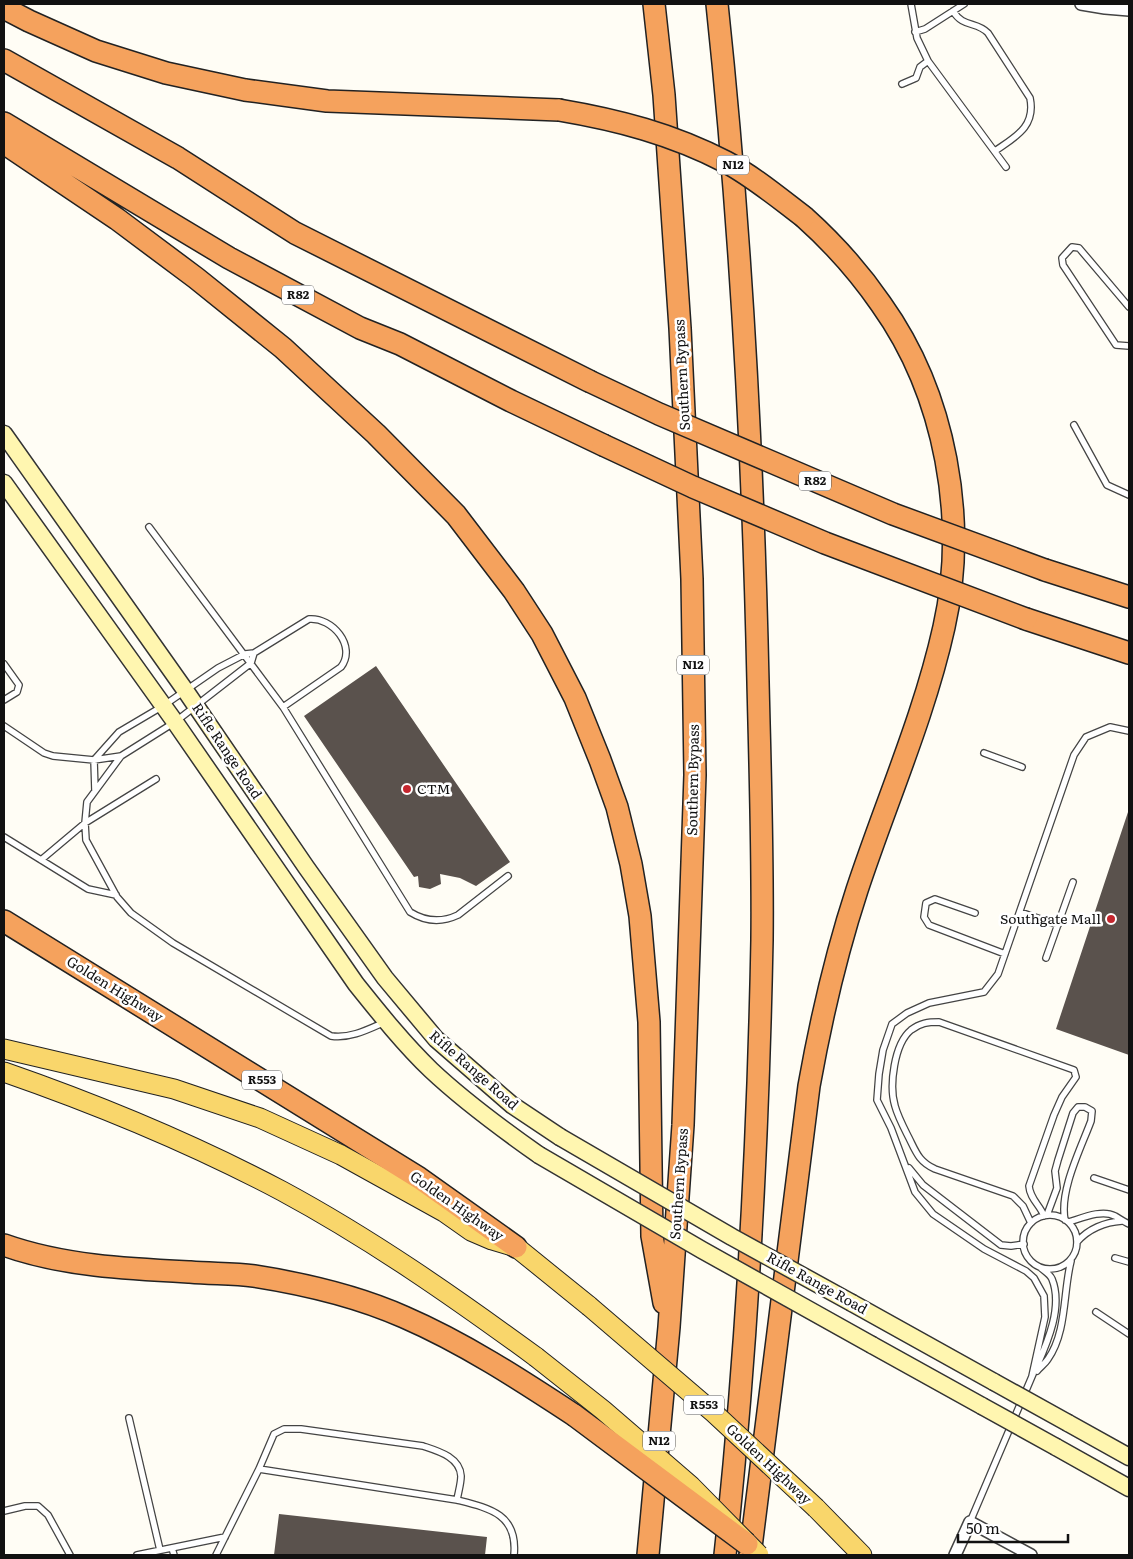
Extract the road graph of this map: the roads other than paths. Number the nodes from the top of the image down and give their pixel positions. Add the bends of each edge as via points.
1 (654, 4) edge
2 (717, 4) edge
3 (911, 4) edge
4 (964, 4) edge
5 (1081, 4) edge
6 (4, 8) edge
7 (1129, 10) edge
8 (953, 11) junction
9 (915, 32) junction
10 (4, 60) edge
11 (928, 61) junction
12 (902, 84) dead end
13 (4, 124) edge
14 (4, 142) edge
15 (995, 151) junction
16 (1006, 167) dead end
17 (1129, 307) edge
18 (1129, 346) edge
19 (1074, 425) dead end
20 (4, 434) edge
21 (4, 483) edge
22 (1129, 496) edge
23 (149, 527) dead end
24 (1129, 598) edge
25 (1129, 652) edge
26 (254, 653) junction
27 (245, 654) junction
28 (251, 663) junction
29 (4, 664) edge
30 (185, 690) junction
31 (4, 700) edge
32 (163, 706) junction
33 (196, 706) junction
34 (283, 707) junction
35 (175, 722) junction
36 (4, 726) edge
37 (1129, 731) edge
38 (984, 753) dead end
39 (121, 756) junction
40 (94, 760) junction
41 (1022, 767) dead end
42 (156, 779) dead end
43 (95, 791) junction
44 (85, 823) junction
45 (4, 836) edge
46 (41, 860) junction
47 (508, 876) dead end
48 (1073, 882) dead end
49 (116, 895) junction
50 (1020, 912) junction
51 (975, 913) dead end
52 (4, 921) edge
53 (1058, 925) junction
54 (1005, 954) junction
55 (1046, 958) dead end
56 (386, 1022) junction
57 (4, 1049) edge
58 (4, 1072) edge
59 (904, 1162) junction
60 (1094, 1178) dead end
61 (1129, 1190) edge
62 (1046, 1216) junction
63 (1067, 1221) junction
64 (1122, 1221) junction
65 (1031, 1223) junction
66 (1129, 1224) edge
67 (1077, 1242) junction
68 (1024, 1244) junction
69 (4, 1245) edge
70 (516, 1248) junction
71 (1028, 1257) junction
72 (1072, 1258) junction
73 (1115, 1258) dead end
74 (1129, 1262) edge
75 (1041, 1268) junction
76 (1026, 1271) junction
77 (1096, 1312) dead end
78 (669, 1327) junction
79 (1129, 1334) edge
80 (1032, 1376) junction
81 (129, 1418) dead end
82 (1129, 1457) edge
83 (259, 1470) junction
84 (1129, 1488) edge
85 (457, 1500) junction
86 (4, 1511) edge
87 (970, 1522) junction
88 (225, 1537) junction
89 (172, 1548) junction
90 (160, 1550) junction
91 (752, 1552) edge
92 (70, 1555) edge
93 (137, 1555) edge
94 (174, 1555) edge
95 (216, 1555) edge
96 (514, 1555) edge
97 (648, 1555) edge
98 (725, 1555) edge
99 (862, 1555) edge
100 (955, 1555) edge
101 (1031, 1555) edge

1 - 78 highway, Southern Bypass / N12 via 664,95 680,328 692,579 694,698 694,801 683,1125
2 - 98 highway, N12 via 730,119 750,436 762,935 748,1299
3 - 9 lane
4 - 8 lane
5 - 7 street
6 - 91 highway, bridge via 96,51 166,73 245,90 327,101 559,110 608,118 681,141 757,182 804,217 841,253 882,305 908,350 927,392 947,468 954,559 945,626 932,674 857,891 818,1034
8 - 9 lane
8 - 15 lane via 964,23 988,33 1030,98 1031,110 1023,132
9 - 11 lane
10 - 24 highway, R82, bridge via 178,158 295,233 659,414 868,504
11 - 12 lane via 920,67 916,78
11 - 15 lane
13 - 25 highway, R82, bridge via 229,258 360,328 400,344 603,445 825,543 1026,619
14 - 78 highway via 125,225 283,348 376,434 456,515 514,590 542,634 575,698 600,760 617,807 631,864 640,916 649,1022 652,1236
15 - 16 lane
17 - 18 lane via 1080,248 1072,248 1062,258 1063,265 1116,345
19 - 22 lane via 1107,485
20 - 30 main road, Rifle Range Road
21 - 32 main road, Rifle Range Road
23 - 27 lane
26 - 27 lane
26 - 28 lane
26 - 34 lane via 309,619 330,625 340,634 346,656 341,667
27 - 28 lane
27 - 30 lane
28 - 33 lane
28 - 34 lane
29 - 31 lane via 19,685 16,692
30 - 32 lane
30 - 33 main road, Rifle Range Road
32 - 35 main road, Rifle Range Road
32 - 40 lane via 119,732
33 - 35 lane
33 - 82 main road, Rifle Range Road, bridge via 384,978 436,1039 512,1106 708,1223
34 - 47 lane via 410,912 428,920 450,919
35 - 39 lane
35 - 56 main road, Rifle Range Road via 356,984
36 - 40 lane via 44,753
37 - 50 lane via 1110,727 1086,737 1074,755
38 - 41 lane
39 - 40 lane
39 - 43 lane
40 - 43 lane
42 - 44 lane
43 - 44 lane via 87,802
44 - 46 lane
44 - 49 lane via 86,840
45 - 46 lane
46 - 49 lane via 88,889
48 - 53 lane
49 - 56 lane via 131,913 173,943 331,1036 342,1037
50 - 53 lane
50 - 54 lane
51 - 54 lane via 935,899 926,903 924,916 929,925
52 - 70 highway, Golden Highway / R553 via 419,1178
53 - 55 lane
54 - 59 lane via 998,974 984,992 929,1003 892,1024 883,1050 877,1100
56 - 84 main road, Rifle Range Road, bridge via 430,1070 490,1121 539,1155 693,1245
57 - 70 main road via 174,1089 260,1118 341,1155 444,1212 471,1231
58 - 91 main road, bridge via 154,1129 283,1192 400,1261 461,1301 604,1410 692,1486
59 - 68 lane via 922,1185 1001,1245
59 - 76 lane via 915,1192 932,1214 984,1249
60 - 61 lane
62 - 63 lane
62 - 63 lane via 1057,1188 1055,1171 1073,1114 1078,1107 1086,1107 1092,1111 1091,1121 1066,1192 1063,1209
62 - 65 lane
62 - 65 lane via 1034,1202 1029,1186 1054,1115 1076,1077 1074,1070 939,1022 924,1022 910,1031 900,1044 892,1082 894,1105 918,1155 935,1169 1013,1196 1023,1206
63 - 64 lane via 1107,1214
63 - 67 lane via 1076,1234
64 - 66 lane
64 - 67 lane via 1091,1230
65 - 68 lane
67 - 72 lane
68 - 71 lane
69 - 91 highway, bridge via 75,1262 252,1276 302,1284 402,1316 515,1376 574,1415
70 - 99 main road, Golden Highway / R553, bridge via 590,1306 714,1413
71 - 75 lane
71 - 76 lane
72 - 75 lane via 1058,1268
72 - 80 lane via 1059,1334 1048,1359
73 - 74 lane
75 - 80 lane via 1051,1277 1056,1300 1050,1331
76 - 80 lane via 1044,1296 1046,1317
77 - 79 lane
78 - 97 highway, Southern Bypass / N12
80 - 87 lane
81 - 90 lane
83 - 85 lane
83 - 85 lane via 274,1434 284,1429 423,1446 439,1451 455,1462 461,1476
83 - 88 lane
85 - 96 lane via 489,1508 508,1524
86 - 92 lane via 38,1506 48,1515
87 - 100 street
87 - 101 street
88 - 89 lane
88 - 95 lane
89 - 90 lane
89 - 94 lane
90 - 93 lane

